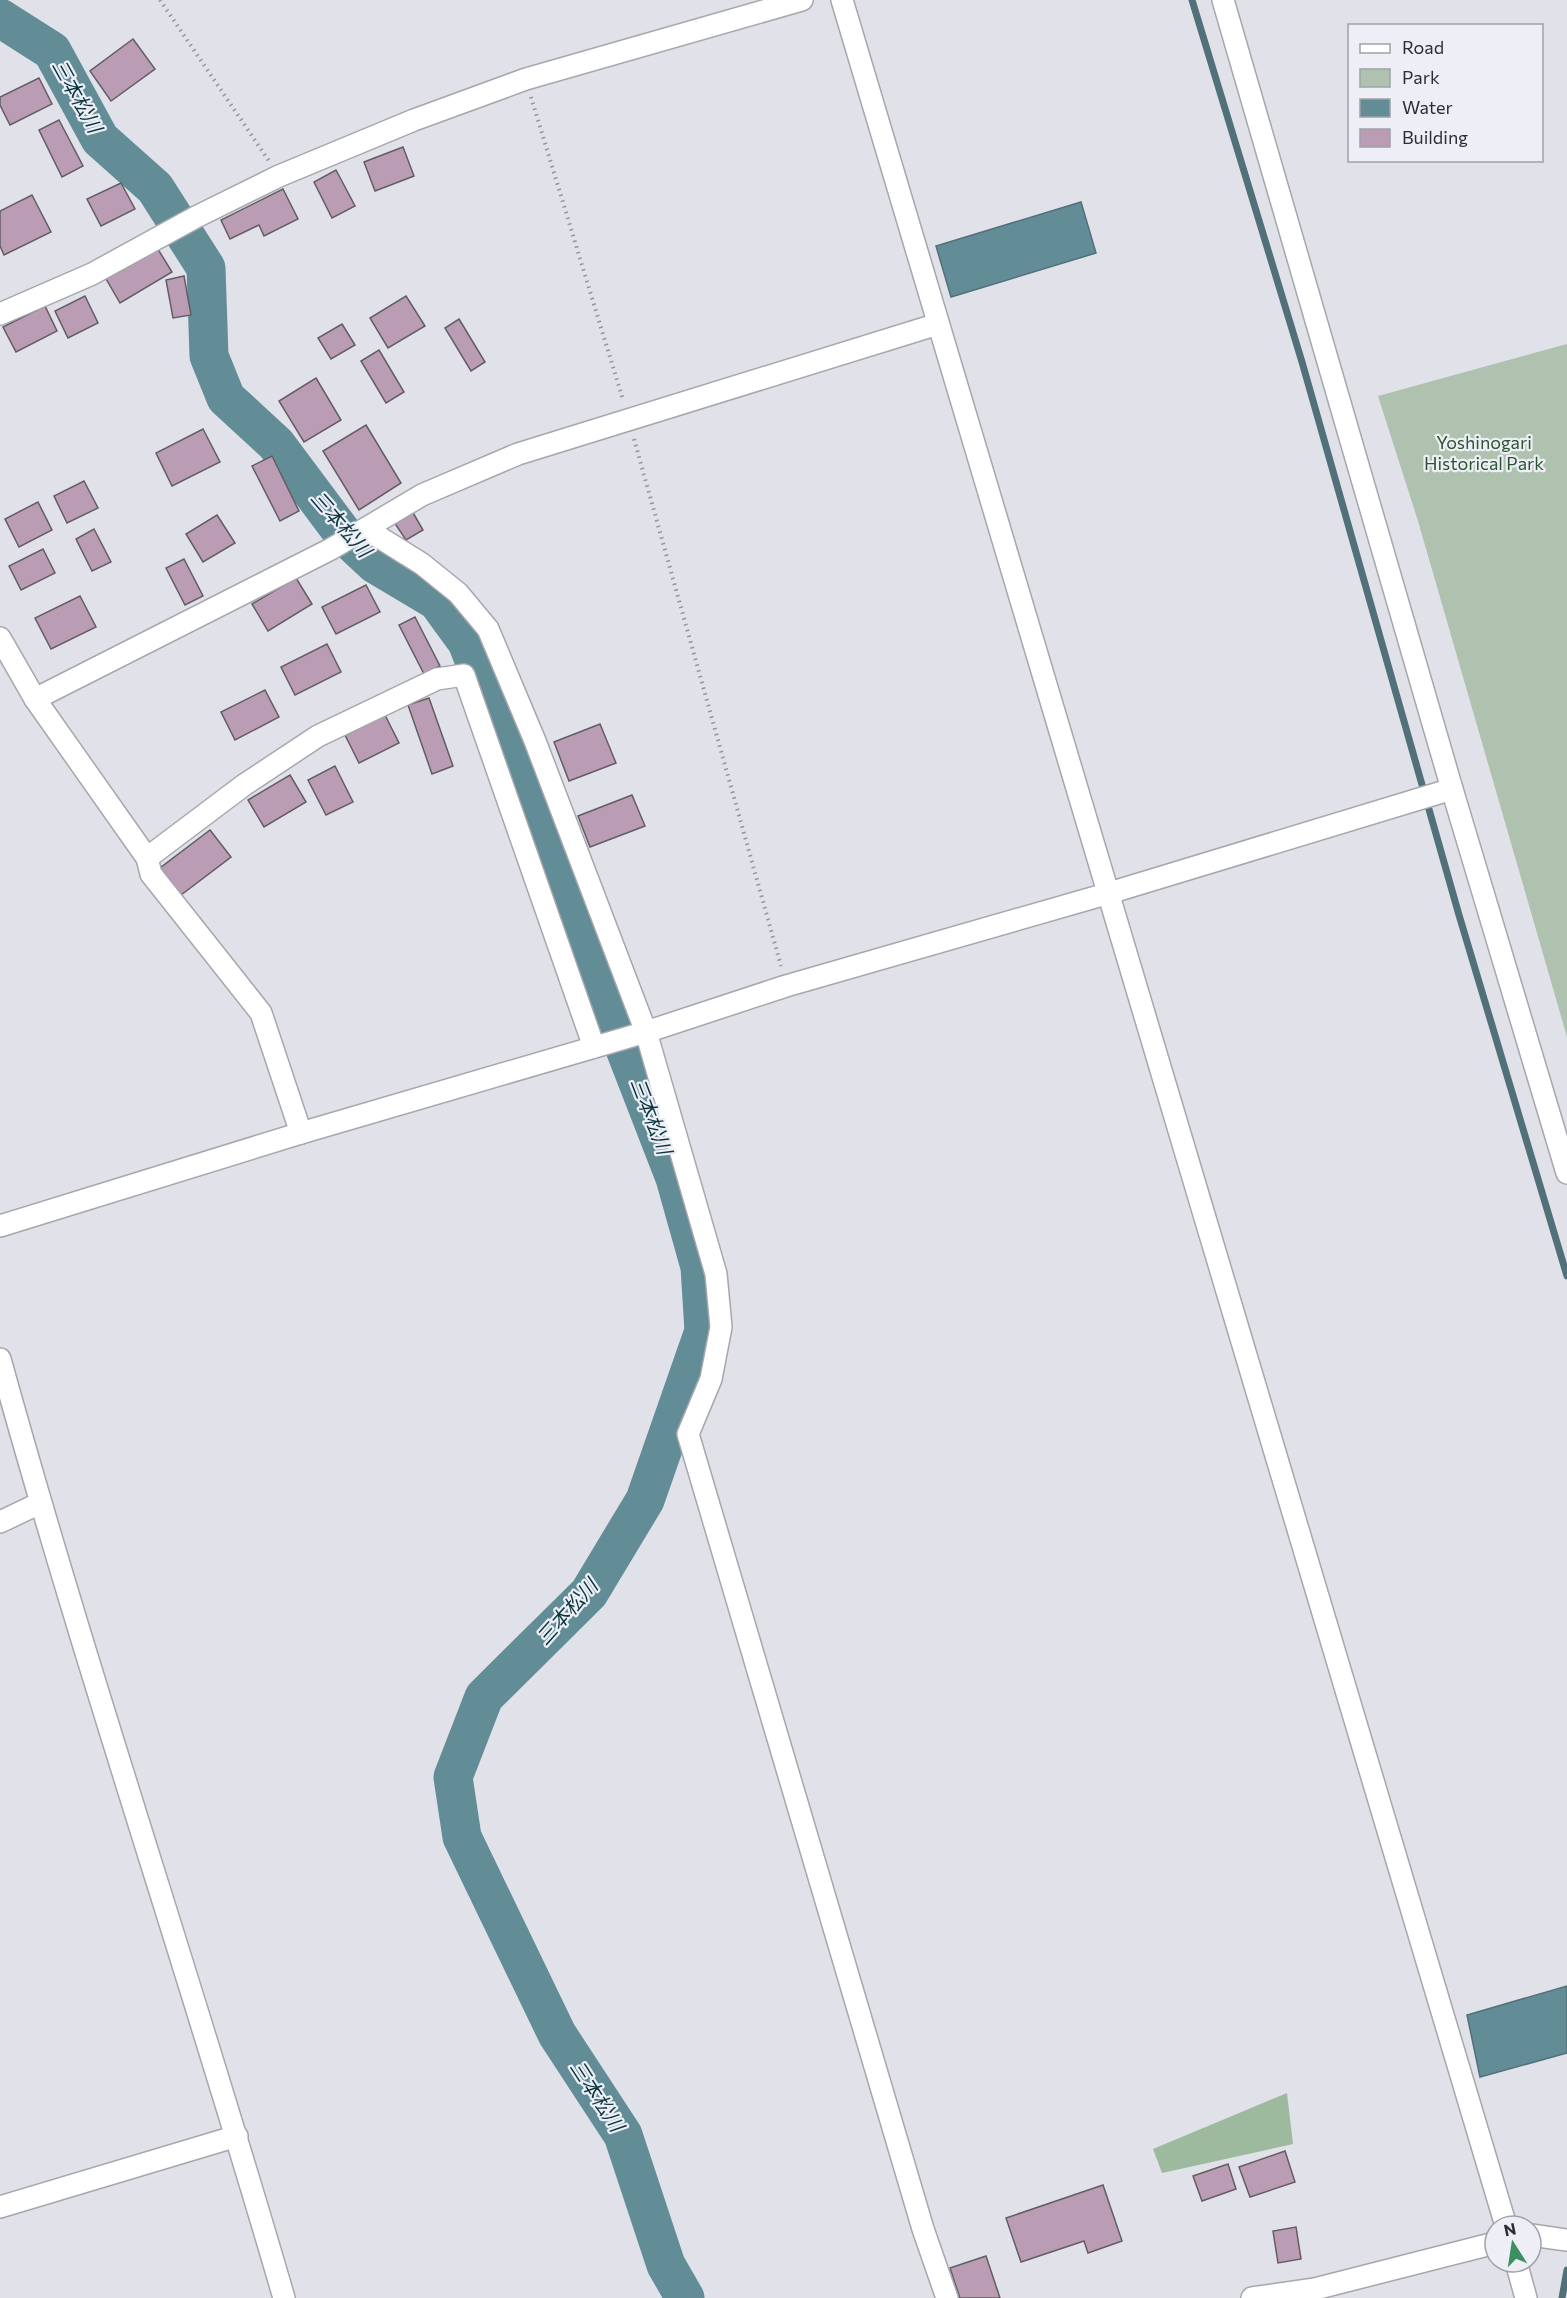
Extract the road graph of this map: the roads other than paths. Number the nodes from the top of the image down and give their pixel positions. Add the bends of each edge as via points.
1 (802, 0) edge
2 (842, 0) edge
3 (1223, 0) edge
4 (0, 314) edge
5 (938, 324) junction
6 (366, 529) junction
7 (0, 638) edge
8 (34, 699) junction
9 (1452, 789) junction
10 (147, 858) junction
11 (1106, 894) junction
12 (646, 1032) junction
13 (594, 1047) junction
14 (301, 1133) junction
15 (1567, 1173) edge
16 (0, 1226) edge
17 (0, 1359) edge
18 (40, 1503) junction
19 (0, 1522) edge
20 (237, 2136) junction
21 (0, 2207) edge
22 (1502, 2214) edge
23 (1543, 2236) edge
24 (1564, 2239) edge
25 (1483, 2246) edge
26 (1519, 2274) edge
27 (284, 2298) edge
28 (947, 2298) edge
29 (1252, 2298) edge
30 (1526, 2298) edge

1 - 4 street via 526,79 414,120 279,176 92,274
2 - 5 street
3 - 9 street
5 - 6 street via 518,454 422,495
5 - 11 street
6 - 8 street
6 - 12 street via 422,564 458,593 488,628
7 - 8 street
8 - 10 street
9 - 11 street
9 - 15 street
10 - 13 street via 244,785 318,736 437,679 464,675
10 - 14 street via 151,874 261,1013
11 - 12 street via 786,986
11 - 22 street via 1247,1353
12 - 13 street
12 - 28 street via 716,1274 721,1327 711,1379 688,1434 923,2229
13 - 14 street
14 - 16 street
17 - 18 street
18 - 19 street
18 - 20 street
20 - 21 street
20 - 27 street
23 - 24 street
25 - 29 street via 1315,2289
26 - 30 street

